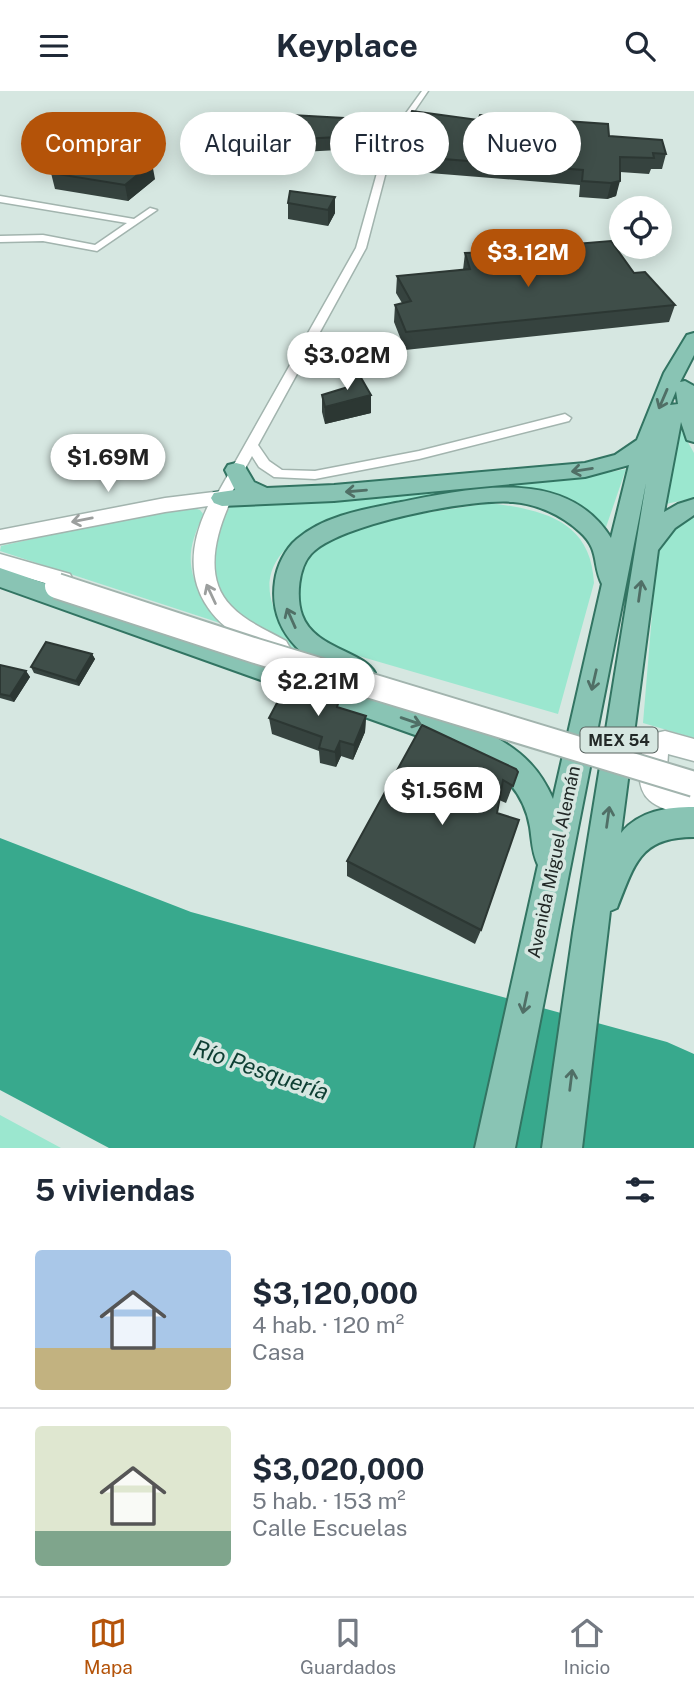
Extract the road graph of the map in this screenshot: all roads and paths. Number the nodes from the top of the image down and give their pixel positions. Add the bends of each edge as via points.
1 (425, 91) edge
2 (0, 199) edge
3 (47, 206) junction
4 (0, 210) edge
5 (153, 210) dead end
6 (135, 222) junction
7 (0, 239) edge
8 (694, 339) edge
9 (690, 379) edge
10 (565, 418) dead end
11 (694, 435) edge
12 (251, 444) junction
13 (644, 445) junction
14 (236, 470) junction
15 (264, 496) junction
16 (222, 498) junction
17 (694, 507) edge
18 (0, 537) edge
19 (647, 548) junction
20 (0, 562) edge
21 (0, 569) edge
22 (0, 577) edge
23 (60, 583) junction
24 (614, 589) junction
25 (278, 648) junction
26 (361, 673) junction
27 (581, 739) junction
28 (618, 750) junction
29 (693, 770) edge
30 (694, 805) edge
31 (694, 822) edge
32 (551, 874) junction
33 (543, 912) joint
34 (591, 929) junction
35 (495, 1148) edge
36 (562, 1148) edge

1 - 12 street via 393,134 361,248
2 - 3 street
3 - 4 street
3 - 6 street
5 - 6 street
6 - 7 street via 97,248 43,238
8 -> 13 main road, Avenida Miguel Alemán / MEX 54 via 672,376
9 - 11 main road
9 - 19 main road, MEX 54 via 668,429
10 - 12 street via 419,455 315,475 279,474 264,464
12 - 14 street
13 -> 15 main road via 623,460 585,470
13 - 24 main road, Avenida Miguel Alemán / MEX 54
14 - 15 main road via 245,488
14 - 16 street
15 - 16 main road
16 -> 18 main road
25 -> 16 main road via 235,624 210,593 203,556 212,516
17 - 19 main road via 671,519
28 -> 19 main road, MEX 54
20 - 23 main road
21 - 23 main road
22 -> 32 main road via 504,756 532,785 540,801
23 - 25 main road
23 - 29 main road, bridge via 269,655
26 -> 24 main road via 318,653 296,628 286,604 289,569 296,555 328,530 439,502 499,494 525,496 574,515 592,530 605,548
24 -> 27 main road, Avenida Miguel Alemán / MEX 54
25 - 26 main road
26 - 27 main road
27 - 28 main road
27 - 32 main road, Avenida Miguel Alemán / MEX 54
28 - 29 main road
34 -> 28 main road, MEX 54
29 - 30 main road via 665,742 656,743 652,784 660,794
31 - 34 main road via 666,822 635,837
32 - 33 main road, Avenida Miguel Alemán / MEX 54
33 -> 35 main road, Avenida Miguel Alemán / MEX 54
36 -> 34 main road, MEX 54

